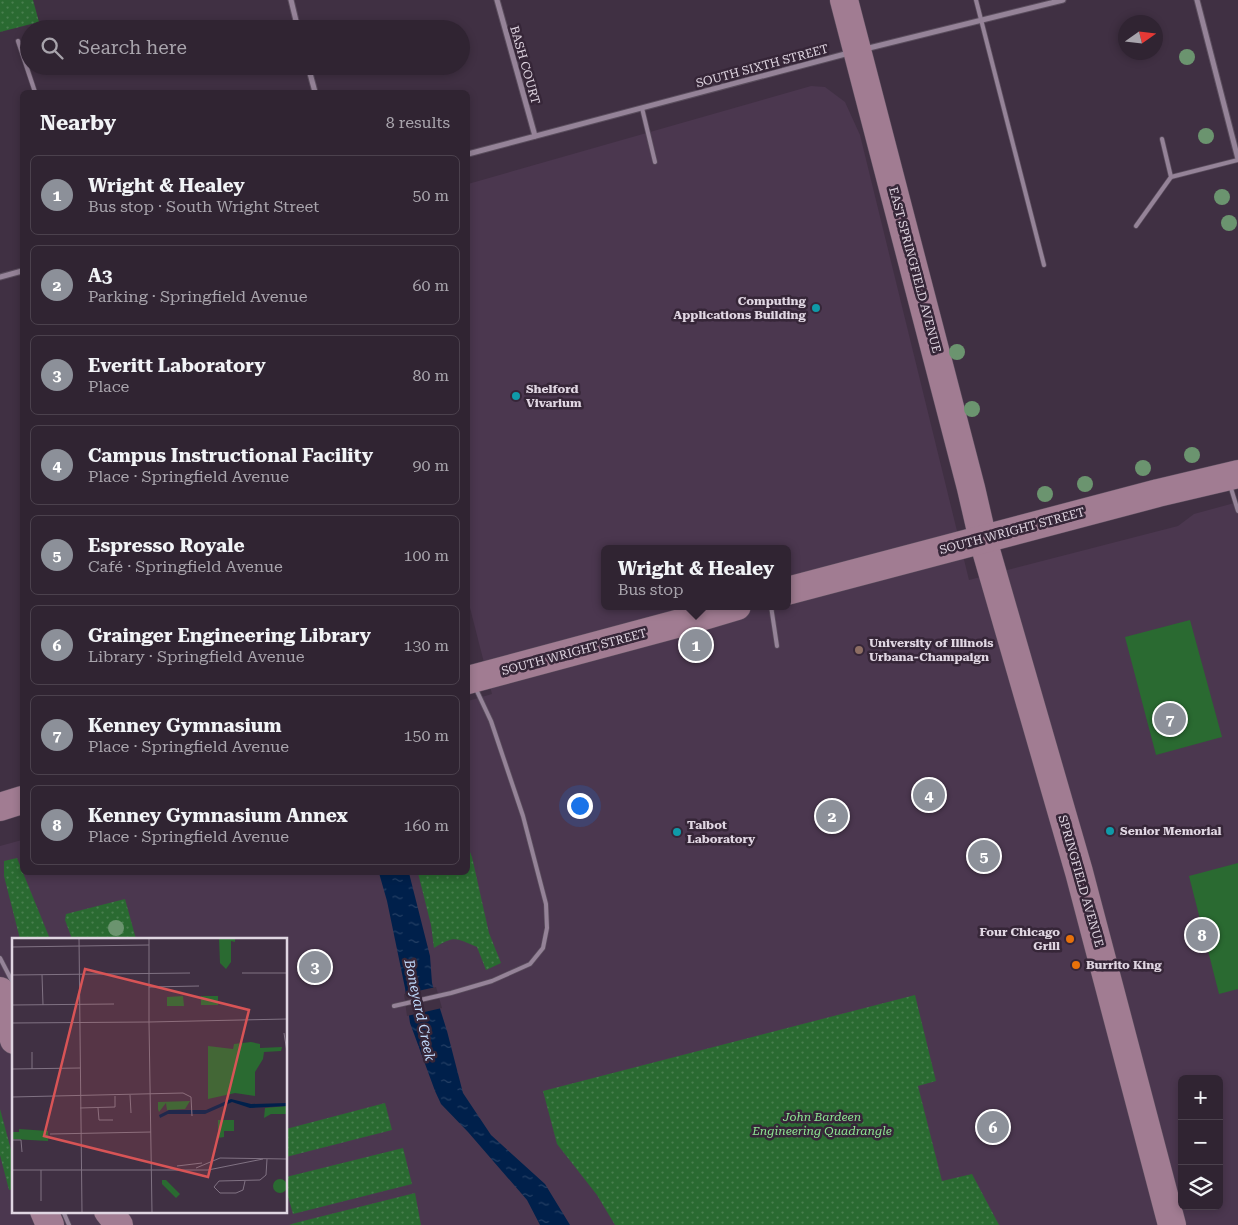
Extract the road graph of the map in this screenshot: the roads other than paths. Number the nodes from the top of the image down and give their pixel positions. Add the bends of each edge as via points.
1 (291, 0) edge
2 (497, 0) edge
3 (844, 0) edge
4 (976, 0) edge
5 (1063, 0) edge
6 (1197, 0) edge
7 (296, 20) edge
8 (981, 21) junction
9 (18, 40) dead end
10 (20, 46) edge
11 (858, 51) junction
12 (29, 75) edge
13 (310, 75) edge
14 (34, 90) edge
15 (314, 90) edge
16 (642, 108) junction
17 (535, 136) junction
18 (1162, 139) dead end
19 (470, 153) edge
20 (1238, 160) edge
21 (655, 162) dead end
22 (1172, 177) junction
23 (1136, 226) dead end
24 (1044, 265) dead end
25 (20, 271) edge
26 (0, 276) edge
27 (1233, 475) edge
28 (1238, 511) edge
29 (983, 540) junction
30 (791, 590) edge
31 (724, 610) edge
32 (771, 610) edge
33 (777, 646) dead end
34 (470, 677) edge
35 (470, 679) edge
36 (20, 801) edge
37 (0, 806) edge
38 (0, 958) edge
39 (12, 981) edge
40 (0, 991) edge
41 (394, 1006) dead end
42 (12, 1033) edge
43 (44, 1212) edge
44 (44, 1212) edge
45 (63, 1212) edge
46 (109, 1212) edge
47 (46, 1225) edge
48 (50, 1225) edge
49 (69, 1225) edge
50 (119, 1225) edge
51 (1172, 1225) edge

1 - 7 street
2 - 17 street, BASH COURT
3 - 11 street, EAST SPRINGFIELD AVENUE
4 - 8 lane
5 - 8 street, SOUTH SIXTH STREET
6 - 20 street
8 - 11 street, SOUTH SIXTH STREET
8 - 24 lane
9 - 10 lane
11 - 16 street, SOUTH SIXTH STREET
11 - 29 street, EAST SPRINGFIELD AVENUE
12 - 14 lane
13 - 15 street
16 - 17 street, SOUTH SIXTH STREET
16 - 21 lane
17 - 19 street, SOUTH SIXTH STREET
18 - 22 lane
20 - 22 lane
22 - 23 lane
25 - 26 street
27 - 28 lane
27 - 29 street, SOUTH WRIGHT STREET
29 - 30 street, SOUTH WRIGHT STREET
29 - 51 street, SPRINGFIELD AVENUE via 1079,872
31 - 34 street, SOUTH WRIGHT STREET
32 - 33 lane
35 - 41 lane via 491,721 523,816 546,904 547,928 543,948 530,964 492,981
36 - 37 street
38 - 39 lane
40 - 42 street
43 - 47 lane
44 - 48 street
45 - 49 lane
46 - 50 street

